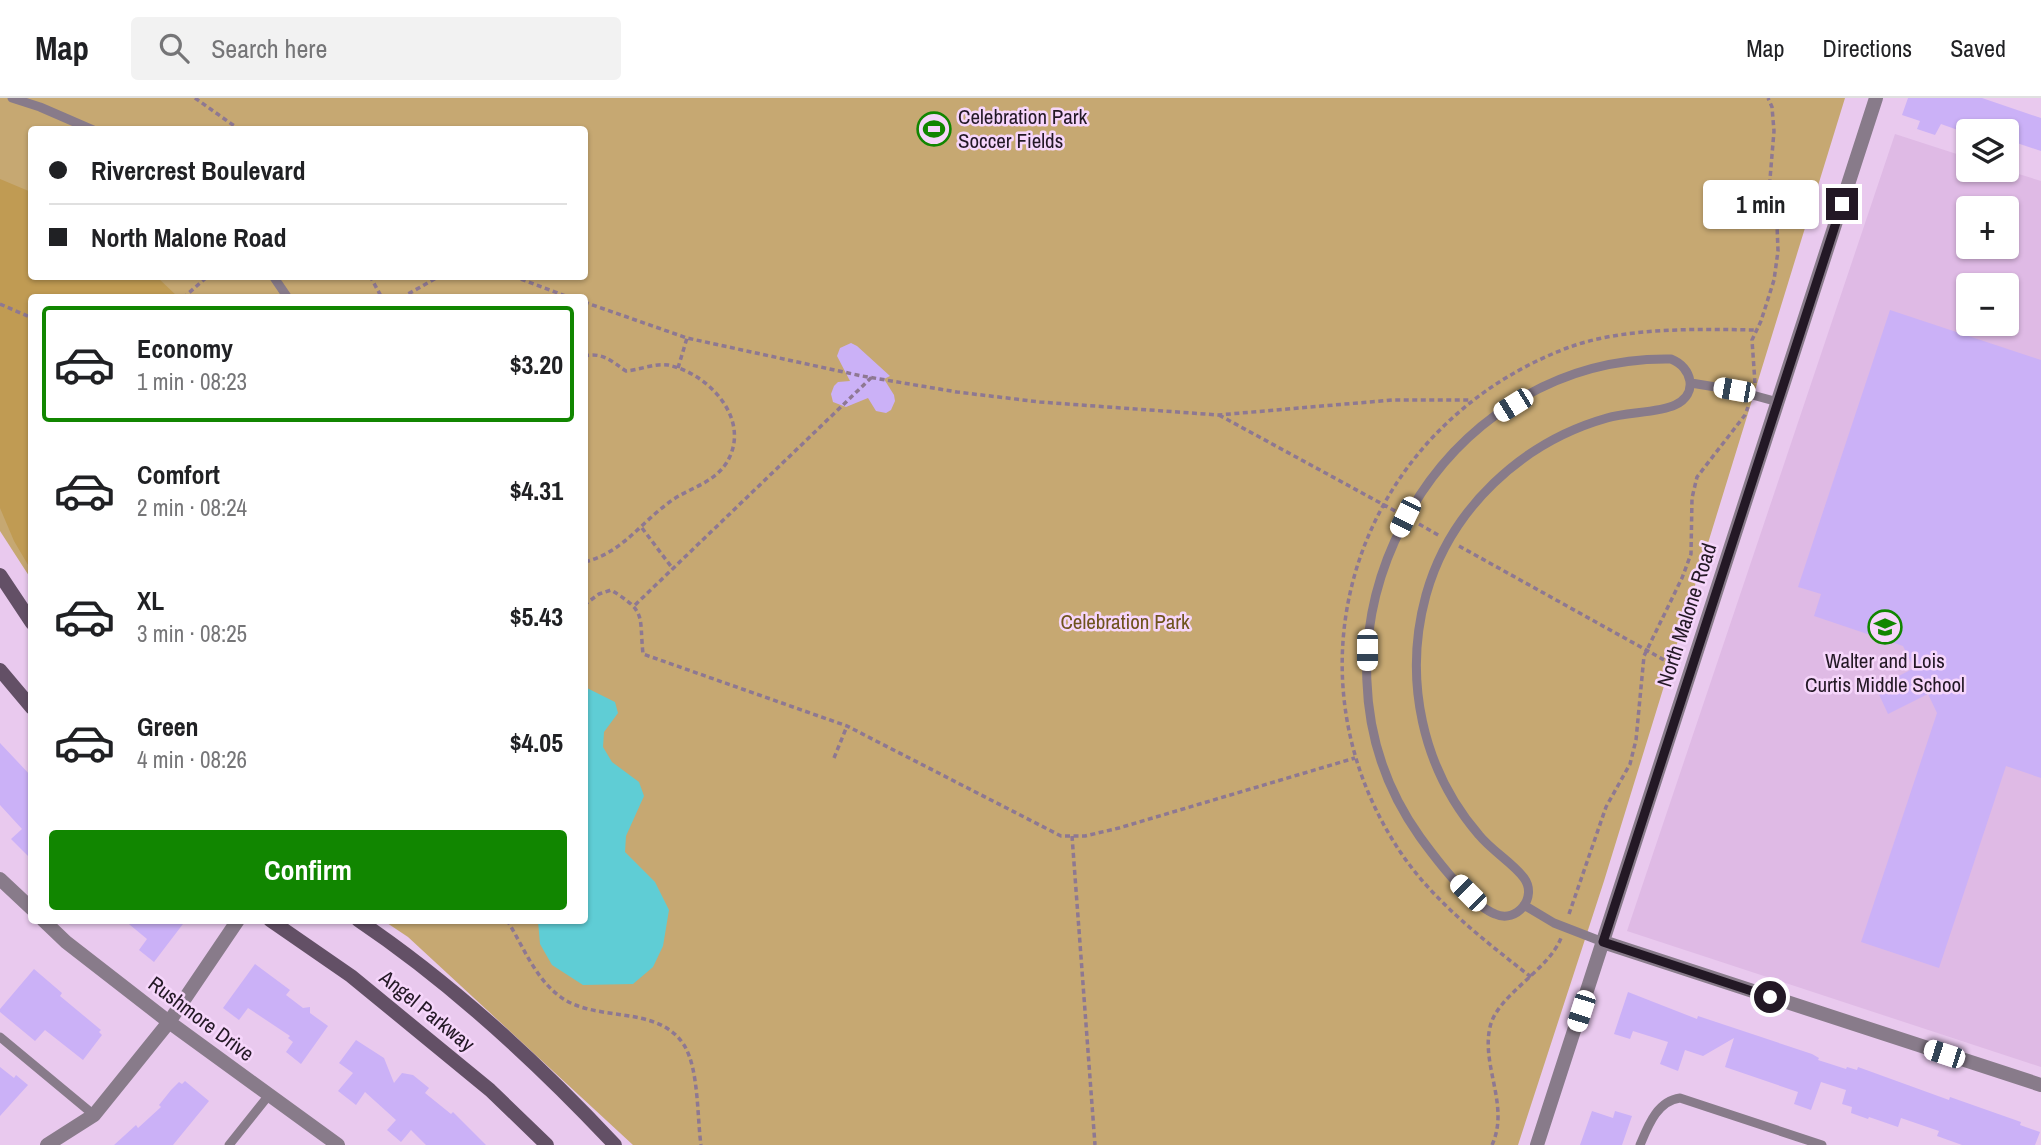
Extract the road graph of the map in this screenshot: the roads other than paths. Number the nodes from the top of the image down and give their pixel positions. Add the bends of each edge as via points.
1 (12, 98) edge
2 (1876, 98) edge
3 (84, 126) edge
4 (1691, 383) junction
5 (1778, 402) junction
6 (0, 575) edge
7 (28, 617) edge
8 (0, 670) edge
9 (28, 703) edge
10 (0, 879) edge
11 (28, 905) edge
12 (1524, 905) junction
13 (47, 924) edge
14 (235, 924) edge
15 (276, 924) edge
16 (364, 924) edge
17 (1603, 942) junction
18 (169, 1022) junction
19 (0, 1037) edge
20 (2041, 1086) edge
21 (269, 1095) junction
22 (94, 1115) junction
23 (47, 1145) edge
24 (229, 1145) edge
25 (338, 1145) edge
26 (547, 1145) edge
27 (615, 1145) edge
28 (1537, 1145) edge
29 (1640, 1145) edge
30 (1822, 1145) edge

1 - 3 lane
2 - 5 street, North Malone Road
4 - 5 lane
4 - 12 lane via 1679,404 1584,425 1515,463 1461,521 1427,591 1416,669 1429,746 1464,817 1524,878 1529,893
4 - 12 lane via 1678,362 1643,360 1577,374 1525,397 1478,429 1437,470 1405,517 1382,569 1370,623 1367,677 1374,731 1390,782 1415,831 1468,893 1503,916
5 - 17 street, North Malone Road
6 - 7 main road
8 - 9 main road
10 - 11 street
12 - 17 lane
13 - 18 street, Rushmore Drive
14 - 18 street
15 - 26 main road, Angel Parkway via 351,976 490,1090
16 - 27 main road, Angel Parkway via 478,1012 554,1080
17 - 20 street
17 - 28 street, North Malone Road
18 - 21 street, Rushmore Drive
18 - 22 street
19 - 22 lane
21 - 24 lane
21 - 25 street, Rushmore Drive
22 - 23 street
29 - 30 lane via 1661,1106 1680,1098

